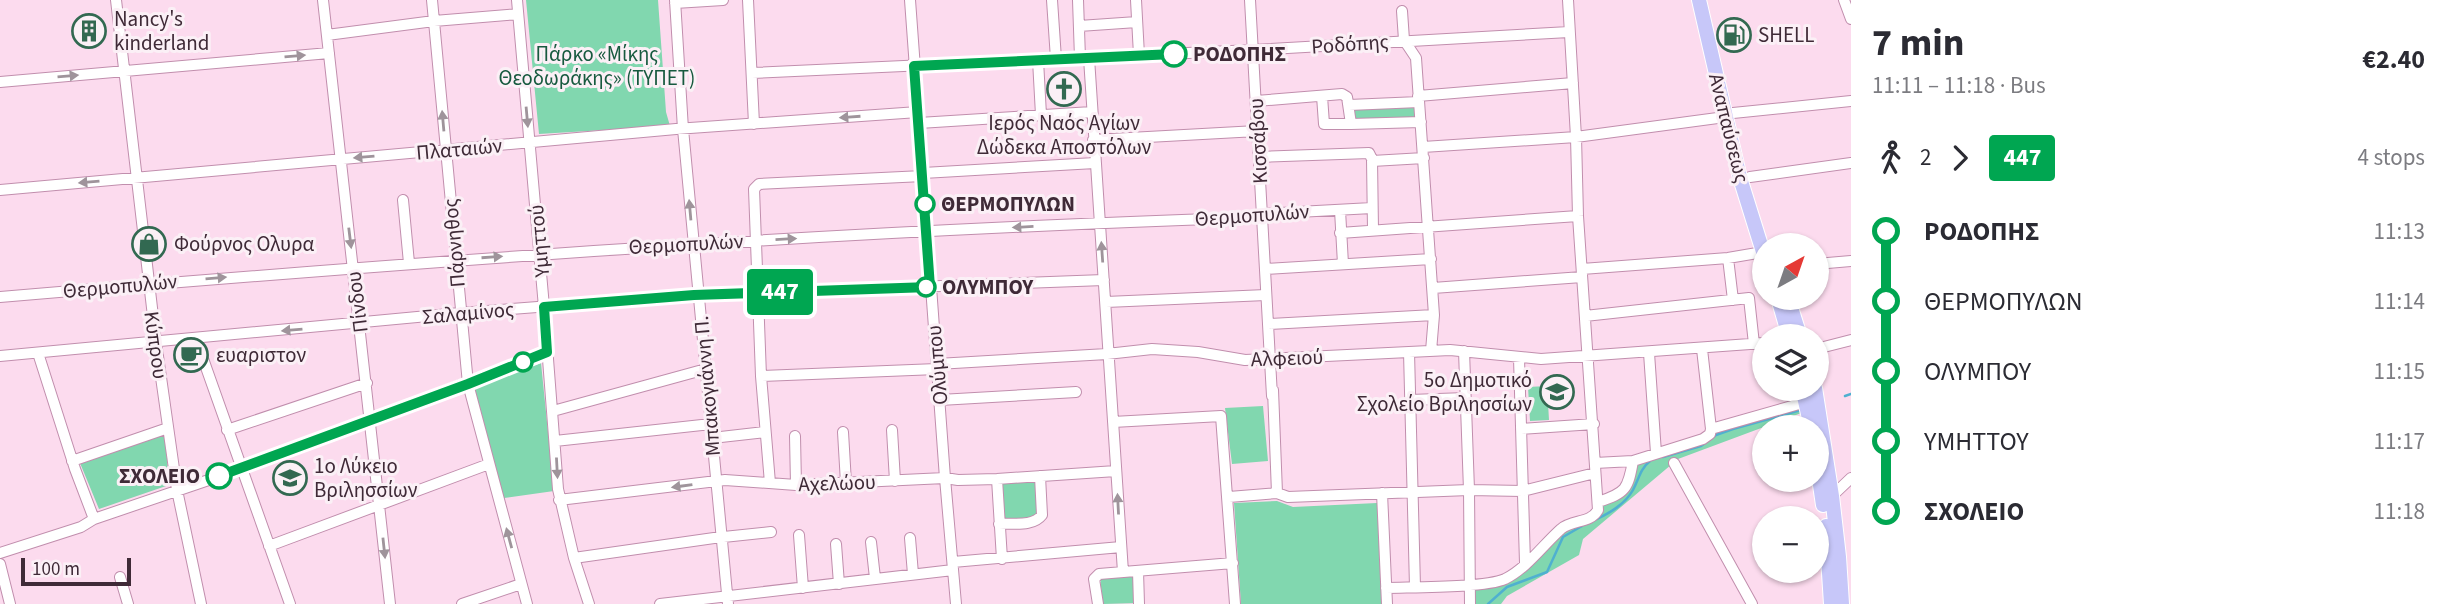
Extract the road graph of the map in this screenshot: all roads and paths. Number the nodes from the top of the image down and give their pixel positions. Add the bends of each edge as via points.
1 (116, 0) edge
2 (323, 0) edge
3 (432, 0) edge
4 (517, 0) edge
5 (720, 0) edge
6 (748, 0) edge
7 (909, 0) edge
8 (1052, 0) edge
9 (1078, 0) edge
10 (1136, 0) edge
11 (1250, 0) edge
12 (1568, 0) edge
13 (1699, 0) edge
14 (1709, 0) edge
15 (1844, 0) edge
16 (675, 1) edge
17 (1402, 12) dead end
18 (518, 14) junction
19 (1137, 18) junction
20 (1851, 19) edge
21 (434, 21) junction
22 (1079, 26) junction
23 (1569, 32) junction
24 (327, 35) junction
25 (1404, 40) junction
26 (1253, 50) junction
27 (329, 52) junction
28 (1139, 55) junction
29 (1085, 58) junction
30 (1056, 59) junction
31 (1038, 60) junction
32 (914, 66) junction
33 (124, 71) junction
34 (752, 73) junction
35 (0, 82) edge
36 (1573, 83) junction
37 (1322, 96) junction
38 (1419, 99) junction
39 (1255, 101) junction
40 (1851, 101) edge
41 (1349, 105) junction
42 (1092, 112) junction
43 (1041, 115) junction
44 (1729, 115) junction
45 (919, 117) junction
46 (1421, 122) junction
47 (754, 124) junction
48 (1351, 124) junction
49 (683, 129) junction
50 (1257, 131) junction
51 (1576, 137) junction
52 (1093, 140) junction
53 (530, 142) junction
54 (445, 150) junction
55 (1424, 153) junction
56 (1259, 156) junction
57 (1371, 157) junction
58 (341, 159) junction
59 (1095, 163) junction
60 (1851, 163) edge
61 (923, 174) junction
62 (1750, 177) junction
63 (136, 178) junction
64 (0, 190) edge
65 (403, 200) dead end
66 (1372, 208) junction
67 (1340, 210) junction
68 (1262, 214) junction
69 (1578, 216) junction
70 (1100, 223) junction
71 (1429, 226) junction
72 (1373, 230) junction
73 (927, 233) junction
74 (1340, 233) junction
75 (1757, 233) edge
76 (1766, 233) edge
77 (756, 240) junction
78 (694, 243) junction
79 (540, 254) junction
80 (1752, 255) edge
81 (1728, 258) junction
82 (1431, 259) junction
83 (456, 260) junction
84 (1851, 261) edge
85 (409, 263) junction
86 (1829, 263) edge
87 (1343, 264) junction
88 (353, 267) junction
89 (1265, 269) junction
90 (1582, 273) junction
91 (1104, 280) junction
92 (148, 284) junction
93 (930, 287) junction
94 (1433, 288) junction
95 (759, 293) junction
96 (699, 295) junction
97 (1266, 295) junction
98 (0, 297) edge
99 (1734, 300) junction
100 (1106, 302) junction
101 (544, 307) junction
102 (460, 313) junction
103 (1434, 315) junction
104 (1585, 316) junction
105 (360, 323) junction
106 (1268, 324) junction
107 (1755, 324) edge
108 (196, 339) junction
109 (1851, 340) edge
110 (156, 342) junction
111 (1829, 344) edge
112 (1833, 344) junction
113 (1752, 345) edge
114 (1829, 345) edge
115 (1702, 349) junction
116 (1432, 351) junction
117 (1464, 351) junction
118 (547, 352) junction
119 (1409, 352) junction
120 (37, 353) junction
121 (1649, 353) junction
122 (1107, 354) junction
123 (0, 356) edge
124 (1587, 357) junction
125 (1519, 358) junction
126 (1270, 360) junction
127 (937, 366) junction
128 (706, 369) junction
129 (761, 376) junction
130 (367, 383) junction
131 (468, 384) junction
132 (1076, 392) dead end
133 (1466, 398) junction
134 (940, 400) junction
135 (1410, 400) junction
136 (1788, 401) edge
137 (1816, 401) edge
138 (553, 411) junction
139 (371, 419) junction
140 (1113, 422) junction
141 (711, 424) junction
142 (1594, 424) junction
143 (168, 428) junction
144 (228, 429) junction
145 (1521, 429) junction
146 (1711, 429) junction
147 (892, 430) dead end
148 (765, 432) junction
149 (843, 432) dead end
150 (795, 436) dead end
151 (712, 438) junction
152 (555, 441) junction
153 (1656, 453) junction
154 (72, 461) junction
155 (1633, 461) junction
156 (1595, 463) junction
157 (1674, 463) dead end
158 (489, 464) junction
159 (241, 469) junction
160 (1116, 471) junction
161 (1040, 476) junction
162 (945, 478) junction
163 (1851, 478) edge
164 (997, 479) junction
165 (716, 481) junction
166 (895, 481) junction
167 (770, 483) junction
168 (846, 483) junction
169 (796, 485) junction
170 (177, 490) junction
171 (1469, 490) junction
172 (1523, 491) junction
173 (1228, 492) junction
174 (1412, 492) junction
175 (1277, 493) junction
176 (1382, 493) junction
177 (1823, 494) junction
178 (559, 500) junction
179 (1598, 502) junction
180 (379, 504) junction
181 (1823, 506) edge
182 (94, 519) junction
183 (999, 524) junction
184 (771, 532) dead end
185 (799, 535) dead end
186 (722, 537) junction
187 (910, 538) dead end
188 (871, 542) dead end
189 (836, 544) dead end
190 (269, 546) junction
191 (1121, 547) junction
192 (0, 553) edge
193 (1845, 556) edge
194 (574, 558) junction
195 (1002, 559) junction
196 (1233, 563) junction
197 (1525, 563) junction
198 (0, 564) edge
199 (953, 566) junction
200 (1138, 571) junction
201 (1123, 572) junction
202 (913, 574) junction
203 (120, 577) dead end
204 (875, 578) junction
205 (839, 583) junction
206 (1829, 583) edge
207 (521, 584) junction
208 (1470, 584) junction
209 (1415, 587) junction
210 (803, 588) junction
211 (1386, 588) junction
212 (728, 600) edge
213 (10, 604) edge
214 (128, 604) edge
215 (201, 604) edge
216 (290, 604) edge
217 (390, 604) edge
218 (461, 604) edge
219 (527, 604) edge
220 (589, 604) edge
221 (663, 604) edge
222 (957, 604) edge
223 (1098, 604) edge
224 (1139, 604) edge
225 (1235, 604) edge
226 (1387, 604) edge
227 (1469, 604) edge
228 (1752, 604) edge
229 (1831, 604) edge
230 (1842, 604) edge

1 - 33 street, Κύπρου
2 - 24 street, Πίνδου
3 - 21 street, Πάρνηθος
4 - 18 street, Υμηττού
5 - 16 street
6 - 34 street
7 - 32 street, Ολύμπου
8 - 30 street
9 - 22 street
10 - 19 street
11 - 26 street, Κισσάβου
12 - 23 street
13 - 44 main road, Αναπαύσεως
14 - 44 main road, Αναπαύσεως
15 - 20 street
16 - 49 street, Μπακογιάννη Π.
17 - 25 street
18 - 21 street
18 -> 53 street, Υμηττού
19 - 22 street
19 - 28 street
21 - 24 street
54 -> 21 street, Πάρνηθος
22 - 29 street
23 - 25 street, Ροδόπης
23 - 36 street
24 - 27 street, Πίνδου
25 - 26 street, Ροδόπης
25 - 38 street via 1416,58
26 - 28 street, Ροδόπης
26 - 39 street, Κισσάβου
33 -> 27 street
27 - 58 street, Πίνδου
28 - 29 street, Ροδόπης
29 - 30 street, Ροδόπης
29 - 42 street
30 - 31 street, Ροδόπης
31 - 32 street, Ροδόπης
31 - 43 street
32 - 34 street, Ροδόπης
32 - 45 street, Ολύμπου
35 -> 33 street
33 - 63 street, Κύπρου
34 - 47 street
36 - 38 street
36 - 51 street
37 - 39 street
37 - 41 street via 1343,95
37 - 48 street via 1324,124
38 - 41 street
38 - 46 street
39 - 50 street, Κισσάβου
40 - 44 street
41 - 48 street
42 - 43 street, Πλαταιών
42 - 52 street
43 - 45 street, Πλαταιών
44 - 51 street
44 - 62 main road, Αναπαύσεως
44 - 75 main road, Αναπαύσεως via 1740,178
45 -> 47 street, Πλαταιών
45 - 61 street, Ολύμπου
46 - 48 street
46 - 55 street
47 - 49 street, Πλαταιών
49 - 53 street, Πλαταιών
78 -> 49 street, Μπακογιάννη Π.
50 - 52 street
50 - 56 street, Κισσάβου
51 - 55 street
51 - 69 street
52 - 59 street
53 - 54 street, Πλαταιών
53 - 79 street, Υμηττού
54 -> 58 street, Πλαταιών
54 - 83 street, Πάρνηθος
55 - 57 street
55 - 71 street
56 - 57 street
56 - 68 street, Κισσάβου
57 - 66 street
58 - 63 street, Πλαταιών
58 -> 88 street, Πίνδου
59 - 61 street
59 - 70 street
60 - 62 street
61 - 73 street, Ολύμπου
61 - 77 street via 760,184 753,191
62 - 76 main road, Αναπαύσεως
63 -> 64 street, Πλαταιών
63 - 92 street, Κύπρου
65 - 85 street
66 - 67 street, Θερμοπυλών
66 - 72 street
67 - 68 street, Θερμοπυλών
67 - 74 street
68 - 70 street, Θερμοπυλών
68 - 89 street, Κισσάβου
69 - 71 street
69 - 90 street
70 -> 73 street, Θερμοπυλών
91 -> 70 street
71 - 72 street
71 - 82 street
72 - 74 street
77 -> 73 street, Θερμοπυλών
73 - 93 street, Ολύμπου
74 - 87 street
77 - 78 street, Θερμοπυλών
77 - 95 street
78 - 79 street, Θερμοπυλών
78 - 96 street, Μπακογιάννη Π.
83 -> 79 street, Θερμοπυλών
79 - 101 street, Υμηττού
80 - 81 street
81 - 90 street
81 - 99 street
82 - 87 street
82 - 94 street
83 - 85 street, Θερμοπυλών
83 - 102 street, Πάρνηθος
84 - 86 street
85 - 88 street, Θερμοπυλών
87 - 89 street
92 -> 88 street, Θερμοπυλών
88 - 105 street, Πίνδου
89 - 97 street, Κισσάβου
90 - 94 street
90 - 104 street
91 - 93 street, Σαλαμίνος
91 - 100 street
92 - 98 street, Θερμοπυλών
92 - 110 street, Κύπρου
93 - 95 street, Σαλαμίνος
93 - 127 street, Ολύμπου
94 - 103 street
95 - 96 street, Σαλαμίνος
95 - 129 street
96 - 101 street, Σαλαμίνος
96 - 128 street, Μπακογιάννη Π.
97 - 100 street
97 - 106 street, Κισσάβου
99 - 104 street
99 - 107 street via 1749,298
100 - 122 street
101 - 102 street, Σαλαμίνος
101 - 118 street, Υμηττού
102 - 105 street, Σαλαμίνος
102 - 131 street, Πάρνηθος
103 - 106 street
103 - 116 street
104 - 124 street
105 -> 108 street, Σαλαμίνος
105 - 130 street, Πίνδου
106 - 126 street, Κισσάβου
108 - 110 street, Σαλαμίνος
108 - 144 street
109 - 112 street
110 - 120 street, Σαλαμίνος
110 - 143 street, Κύπρου
111 - 112 street
112 - 114 street
113 - 115 street, Αλφειού
115 - 121 street, Αλφειού
115 - 146 street
116 - 117 street, Αλφειού
116 - 119 street, Αλφειού
117 - 125 street, Αλφειού
117 - 133 street
118 - 131 street
118 - 138 street, Υμηττού
119 - 126 street, Αλφειού
119 - 135 street
120 - 123 street, Σαλαμίνος
120 - 154 street
121 - 124 street, Αλφειού
121 - 153 street
122 - 126 street, Αλφειού via 1167,349 1236,360
122 - 127 street, Αλφειού
122 - 140 street
124 - 125 street, Αλφειού
124 - 142 street
125 - 145 street
126 - 175 street, Κισσάβου
127 - 129 street, Αλφειού
127 - 134 street, Ολύμπου
128 - 138 street
128 - 141 street, Μπακογιάννη Π.
129 - 148 street
130 - 139 street, Πίνδου
130 - 144 street
131 - 139 street
131 - 158 street, Πάρνηθος
132 - 134 street
133 - 135 street
133 - 171 street
134 - 162 street, Ολύμπου
135 - 174 street
136 - 146 street
137 - 177 main road
138 - 152 street, Υμηττού
139 - 159 street
139 - 180 street, Πίνδου
140 - 160 street
140 - 173 street via 1221,416
141 - 151 street, Μπακογιάννη Π.
141 - 152 street
142 - 145 street
142 - 156 street
143 - 154 street
143 - 170 street, Κύπρου
144 - 159 street
145 - 172 street
146 - 153 street via 1703,439
147 - 166 street
148 - 151 street
148 - 167 street
149 - 168 street
150 - 169 street
151 - 165 street, Μπακογιάννη Π.
152 -> 178 street, Υμηττού
153 - 155 street
154 - 182 street
155 - 156 street
155 - 179 street via 1626,488
156 - 172 street
156 - 179 street
157 - 228 street
158 - 180 street
207 -> 158 street, Πάρνηθος
159 - 170 street
159 - 190 street
160 - 161 street, Αχελώου
191 -> 160 street
161 - 164 street, Αχελώου
161 - 183 street via 1040,519
162 - 164 street, Αχελώου
162 - 166 street, Αχελώου
162 - 199 street, Ολύμπου
163 - 177 street
164 - 183 street
165 - 167 street, Αχελώου
165 -> 178 street, Αχελώου
165 - 186 street, Μπακογιάννη Π.
166 - 168 street, Αχελώου
167 - 169 street, Αχελώου
168 - 169 street, Αχελώου
170 - 182 street
170 - 215 street, Κύπρου
171 - 172 street
171 - 174 street
171 - 208 street
172 - 197 street
173 - 175 street
173 - 196 street
174 - 176 street
174 - 209 street
175 - 176 street via 1288,497
176 - 211 street
177 - 181 main road
177 - 193 main road
178 - 194 street, Υμηττού
179 - 197 street via 1594,516 1563,527
180 - 190 street
180 -> 217 street, Πίνδου
182 - 192 street
183 - 195 street
184 - 186 street
185 - 210 street
186 - 194 street
186 - 212 street, Μπακογιάννη Π.
187 - 202 street
188 - 204 street
189 - 205 street
190 - 216 street
191 - 195 street
191 - 201 street
193 - 230 main road
194 - 220 street, Υμηττού
195 - 199 street
196 - 200 street
196 - 225 street
197 - 208 street via 1504,579
198 - 213 street
199 - 202 street
199 - 222 street, Ολύμπου
200 - 201 street
200 - 224 street
201 - 223 street via 1096,575
202 - 204 street
203 - 214 street
204 - 205 street
205 - 210 street
206 - 229 main road
207 - 218 street
207 - 219 street, Πάρνηθος
208 - 209 street
208 - 227 street
209 - 211 street
210 - 212 street
211 - 226 street
212 - 221 street

